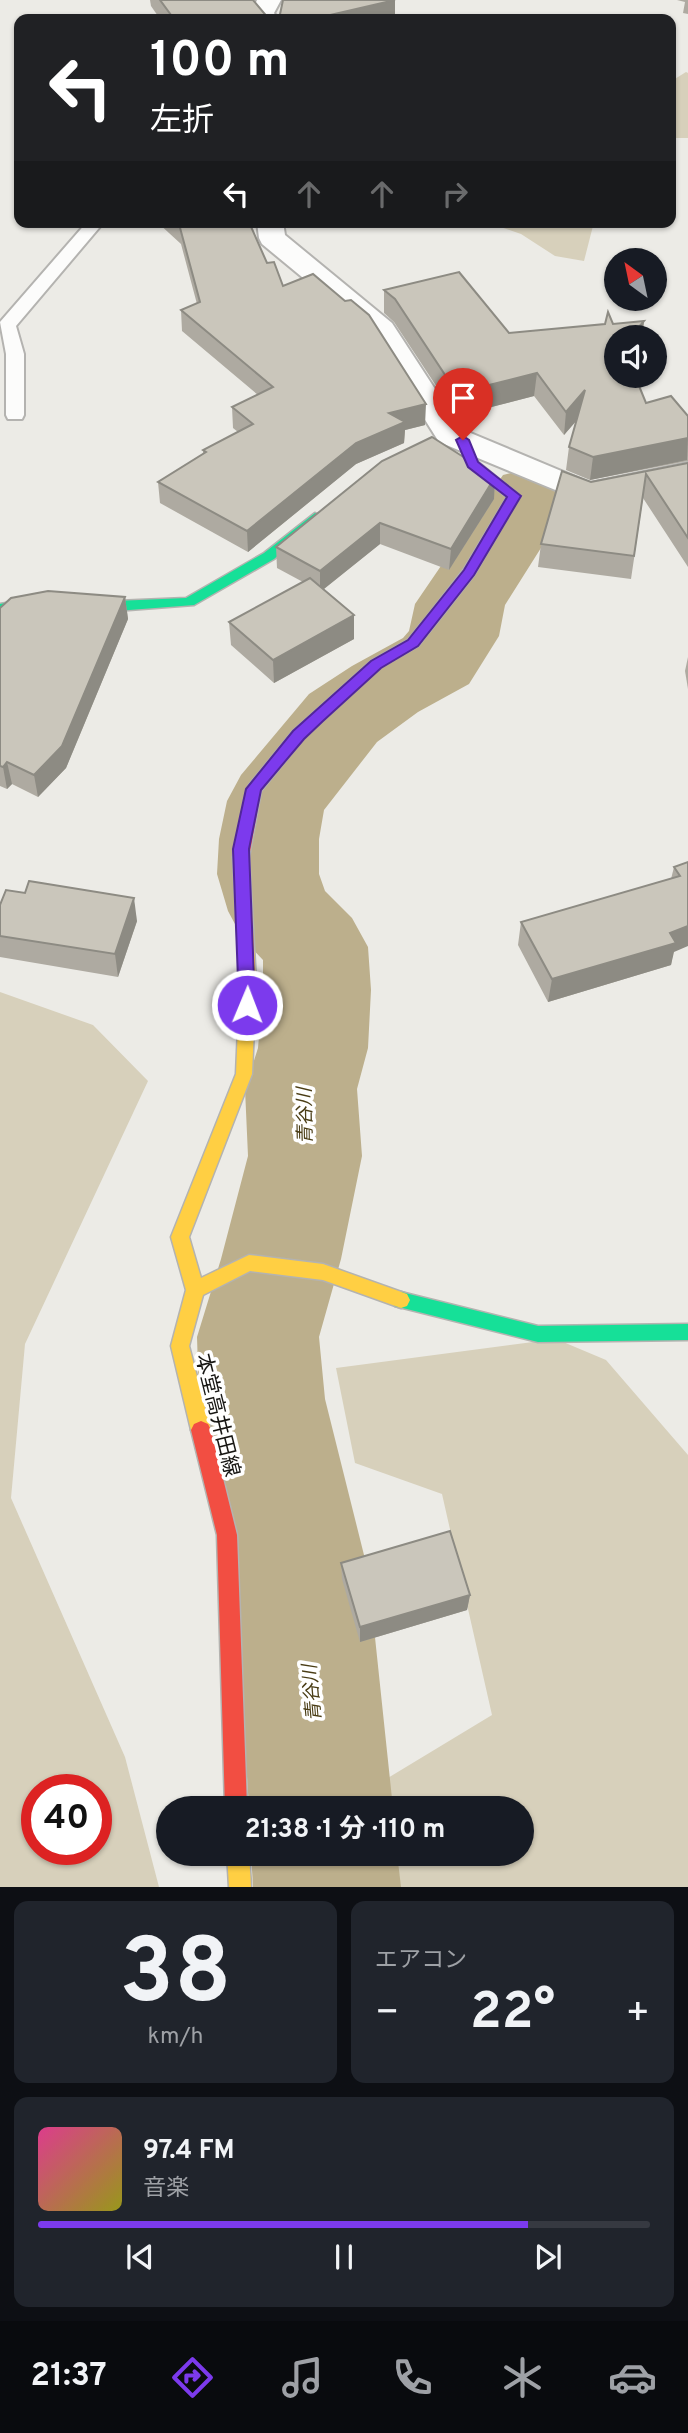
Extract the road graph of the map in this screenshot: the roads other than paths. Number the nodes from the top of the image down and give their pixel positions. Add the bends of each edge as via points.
1 (91, 228) edge
2 (271, 228) edge
3 (7, 363) edge
4 (15, 415) dead end
5 (450, 438) junction
6 (688, 473) edge
7 (329, 506) edge
8 (0, 609) edge
9 (195, 1290) junction
10 (688, 1332) edge
11 (236, 1796) edge
12 (239, 1866) edge
13 (240, 1887) edge

1 - 3 lane via 7,325 15,354
2 - 5 street via 272,238 382,329
3 - 4 lane
5 - 6 street via 587,493
5 - 9 street via 472,464 514,496 470,572 413,643 376,664 298,735 254,789 241,849 248,982 244,1074 180,1237
7 - 8 street via 269,556 189,602 116,606 52,600
9 - 10 street via 249,1264 323,1272 420,1307 538,1334
9 - 11 street, 本堂高井田線 via 180,1346 227,1535
12 - 13 street

